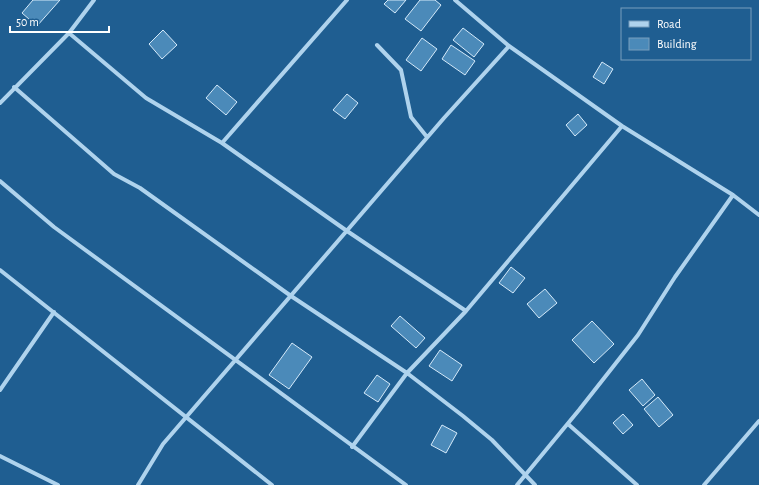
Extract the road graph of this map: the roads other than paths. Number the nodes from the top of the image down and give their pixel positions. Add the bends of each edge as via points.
1 (93, 0) edge
2 (347, 0) edge
3 (455, 0) edge
4 (69, 33) junction
5 (377, 45) dead end
6 (509, 46) junction
7 (14, 87) junction
8 (0, 103) edge
9 (622, 126) junction
10 (427, 137) junction
11 (222, 143) junction
12 (0, 181) edge
13 (732, 194) junction
14 (759, 215) edge
15 (347, 231) junction
16 (0, 270) edge
17 (290, 296) junction
18 (466, 311) junction
19 (54, 312) junction
20 (235, 360) junction
21 (407, 373) junction
22 (0, 390) edge
23 (186, 417) junction
24 (759, 421) edge
25 (568, 424) junction
26 (352, 447) junction
27 (0, 456) edge
28 (524, 475) junction
29 (58, 485) edge
30 (138, 485) edge
31 (272, 485) edge
32 (406, 485) edge
33 (517, 485) edge
34 (535, 485) edge
35 (637, 485) edge
36 (704, 485) edge

1 - 4 street
2 - 11 street
3 - 6 street
4 - 7 street
4 - 11 street via 146,98
5 - 10 street via 401,70 411,117
6 - 9 street
6 - 10 street
7 - 8 street
7 - 17 street via 114,174 140,188
9 - 13 street
9 - 18 street
10 - 15 street
11 - 15 street
12 - 20 street via 54,227
13 - 14 street
13 - 25 street via 638,335
15 - 17 street
15 - 18 street
16 - 19 street
17 - 20 street
17 - 21 street
18 - 21 street
19 - 22 street
19 - 23 street
20 - 23 street
20 - 26 street
21 - 26 street
21 - 28 street via 480,430
23 - 30 street via 163,444
23 - 31 street
24 - 36 street
25 - 28 street
25 - 35 street
26 - 32 street
27 - 29 street
28 - 33 street
28 - 34 street

